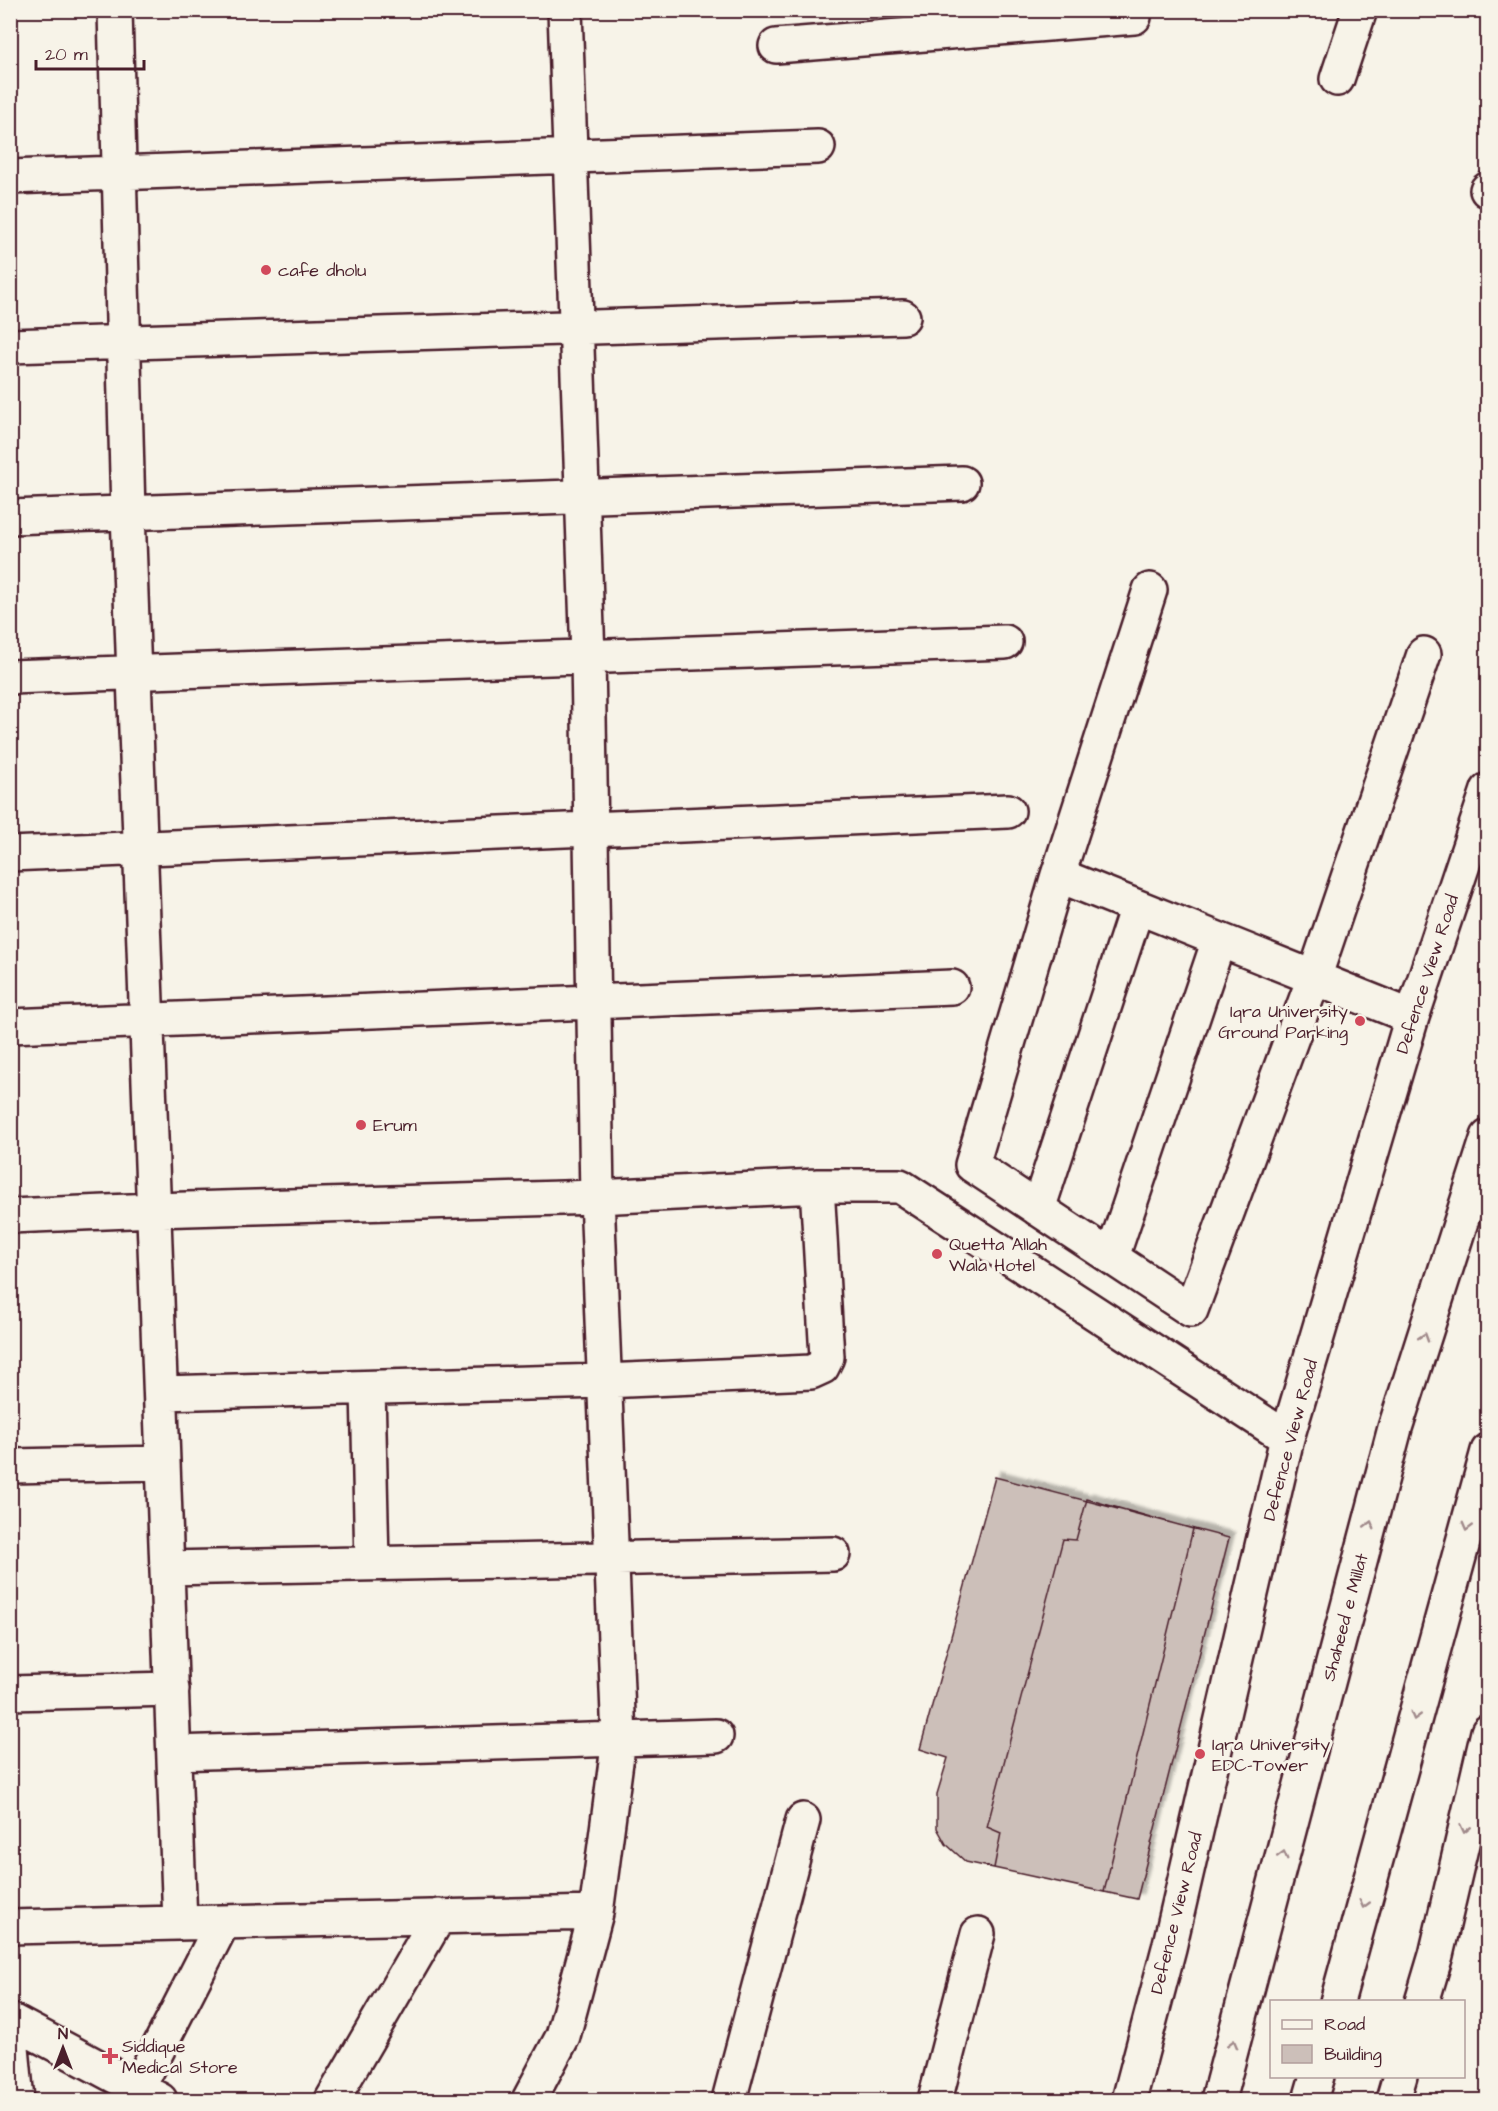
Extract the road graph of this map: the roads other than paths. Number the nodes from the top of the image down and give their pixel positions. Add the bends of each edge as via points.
1 (116, 10) edge
2 (565, 10) edge
3 (1360, 10) edge
4 (1134, 17) dead end
5 (968, 20) edge
6 (776, 45) dead end
7 (1337, 79) dead end
8 (818, 147) dead end
9 (570, 156) junction
10 (119, 172) junction
11 (10, 177) edge
12 (903, 317) dead end
13 (576, 329) junction
14 (123, 342) junction
15 (10, 346) edge
16 (962, 483) dead end
17 (582, 496) junction
18 (128, 513) junction
19 (10, 517) edge
20 (1150, 590) dead end
21 (1005, 642) dead end
22 (1424, 654) dead end
23 (588, 657) junction
24 (134, 672) junction
25 (10, 676) edge
26 (1488, 790) edge
27 (1008, 811) dead end
28 (591, 829) junction
29 (140, 848) junction
30 (10, 854) edge
31 (1058, 875) junction
32 (1137, 907) junction
33 (1220, 940) junction
34 (1314, 978) junction
35 (952, 987) dead end
36 (592, 1002) junction
37 (1412, 1017) junction
38 (147, 1021) junction
39 (10, 1026) edge
40 (1488, 1137) edge
41 (817, 1186) junction
42 (597, 1197) junction
43 (1038, 1209) junction
44 (154, 1210) junction
45 (10, 1216) edge
46 (1112, 1257) junction
47 (604, 1381) junction
48 (368, 1388) junction
49 (161, 1393) junction
50 (1287, 1438) junction
51 (1488, 1451) edge
52 (164, 1463) junction
53 (10, 1466) edge
54 (833, 1554) dead end
55 (611, 1558) junction
56 (372, 1563) junction
57 (167, 1568) junction
58 (172, 1689) junction
59 (10, 1693) edge
60 (1488, 1732) edge
61 (716, 1736) dead end
62 (619, 1739) junction
63 (174, 1753) junction
64 (803, 1820) dead end
65 (596, 1913) junction
66 (439, 1916) junction
67 (223, 1922) junction
68 (180, 1923) junction
69 (10, 1927) edge
70 (978, 1934) dead end
71 (1337, 2000) edge
72 (1422, 2000) edge
73 (10, 2020) edge
74 (10, 2027) edge
75 (1316, 2078) edge
76 (1399, 2078) edge
77 (149, 2094) edge
78 (17, 2100) edge
79 (332, 2100) edge
80 (529, 2100) edge
81 (729, 2100) edge
82 (934, 2100) edge
83 (1129, 2100) edge
84 (1218, 2100) edge
85 (1310, 2100) edge
86 (1393, 2100) edge

1 - 10 street
2 - 9 street
3 - 7 street
4 - 5 street
5 - 6 street
8 - 9 street
9 - 10 street
9 - 13 street
10 - 11 street
10 - 14 street
12 - 13 street
13 - 14 street
13 - 17 street
14 - 15 street
14 - 18 street
16 - 17 street
17 - 18 street
17 - 23 street
18 - 19 street
18 - 24 street
20 - 31 street
21 - 23 street
22 - 34 street
23 - 24 street
23 - 28 street
24 - 25 street
24 - 29 street
26 - 37 street, Defence View Road
27 - 28 street
28 - 29 street
28 - 36 street
29 - 30 street
29 - 38 street
31 - 32 street
31 - 43 street via 972,1165
32 - 33 street
32 - 43 street
33 - 34 street
33 - 46 street
34 - 37 street
34 - 46 street via 1191,1310
35 - 36 street
36 - 38 street
36 - 42 street
37 - 50 street, Defence View Road
38 - 39 street
38 - 44 street
84 -> 40 street, Shaheed e Millat via 1395,1428
41 - 42 street
41 - 47 street via 827,1357 822,1367 811,1372
41 - 50 street via 900,1186
42 - 44 street
42 - 47 street
43 - 46 street
44 - 45 street
44 - 49 street
47 - 48 street
47 - 55 street
48 - 49 street
48 - 56 street
49 - 52 street
50 - 83 street, Defence View Road via 1169,1948
51 -> 71 street
52 - 53 street
52 - 57 street
54 - 55 street
55 - 56 street
55 - 62 street
56 - 57 street
57 - 58 street
58 - 59 street
58 - 63 street
60 -> 72 street
61 - 62 street
62 - 63 street
62 - 65 street
63 - 68 street
64 - 81 street
65 - 66 street
65 - 80 street via 563,2036
66 - 67 street
66 - 79 street
67 - 68 street
67 - 77 street
68 - 69 street
70 - 82 street
73 - 77 street
74 - 78 street
75 - 85 street
76 - 86 street

